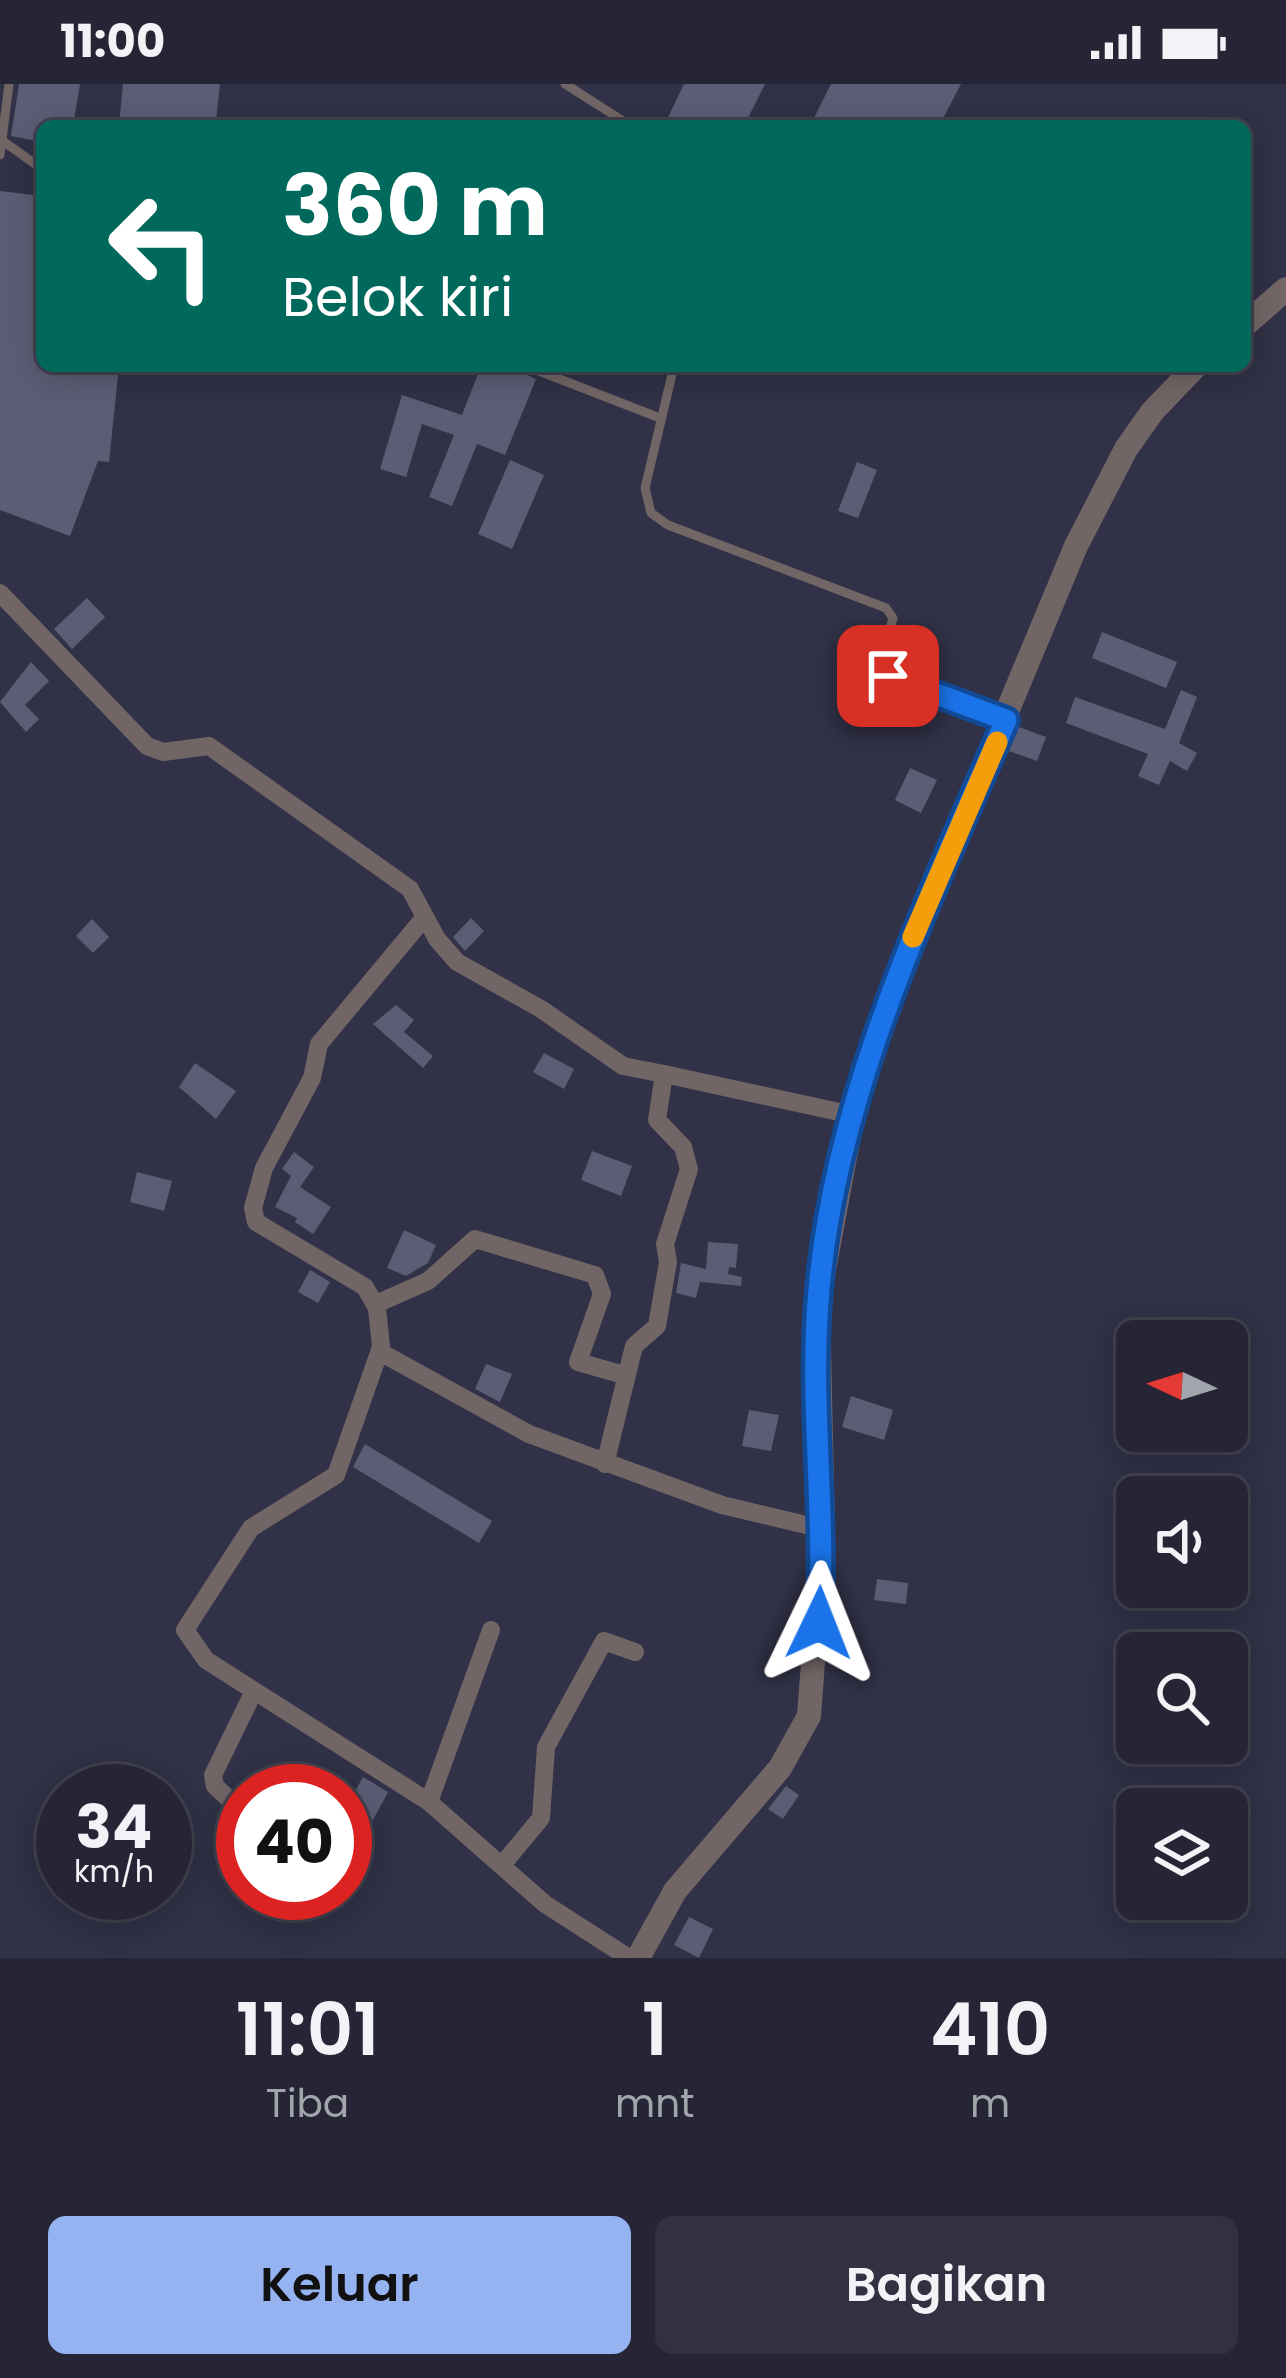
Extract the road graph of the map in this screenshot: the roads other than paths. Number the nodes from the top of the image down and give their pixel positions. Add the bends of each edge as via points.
1 (9, 84) edge
2 (565, 84) edge
3 (622, 120) edge
4 (1, 140) edge
5 (0, 154) edge
6 (36, 165) edge
7 (1286, 289) edge
8 (1251, 321) edge
9 (541, 372) edge
10 (672, 372) edge
11 (1188, 373) edge
12 (660, 418) junction
13 (0, 593) edge
14 (1006, 720) junction
15 (424, 918) junction
16 (664, 1074) junction
17 (853, 1114) junction
18 (376, 1304) junction
19 (380, 1352) junction
20 (624, 1375) junction
21 (605, 1464) junction
22 (823, 1529) junction
23 (491, 1630) dead end
24 (635, 1652) dead end
25 (253, 1694) junction
26 (218, 1764) edge
27 (429, 1802) junction
28 (502, 1865) junction
29 (634, 1958) edge

1 - 4 lane
2 - 3 lane
4 - 5 lane
4 - 6 lane
7 - 8 street
9 - 12 lane
10 - 12 lane
11 - 14 street via 1103,489
12 - 14 lane via 645,488 651,513 886,608 893,619 880,665 888,676
13 - 15 street via 147,746 209,746 410,889
14 - 17 street via 912,940
15 - 16 street via 458,962 496,988 623,1066
15 - 18 street via 319,1044 312,1078 264,1168 253,1208 256,1222 360,1282
16 - 17 street
16 - 20 street via 657,1120 683,1148 689,1169 664,1244 657,1327 634,1346
17 - 22 street via 818,1302
18 - 19 street
18 - 20 street via 428,1281 475,1239 595,1275 602,1294 578,1363
19 - 21 street via 529,1434
19 - 25 street via 336,1475 250,1528 185,1624 197,1654
20 - 21 street
21 - 22 street
22 - 29 street via 809,1716 780,1768 675,1892
23 - 27 street
24 - 28 street via 604,1641 546,1747 541,1818
25 - 26 street
25 - 27 street
27 - 28 street
28 - 29 street via 545,1904

